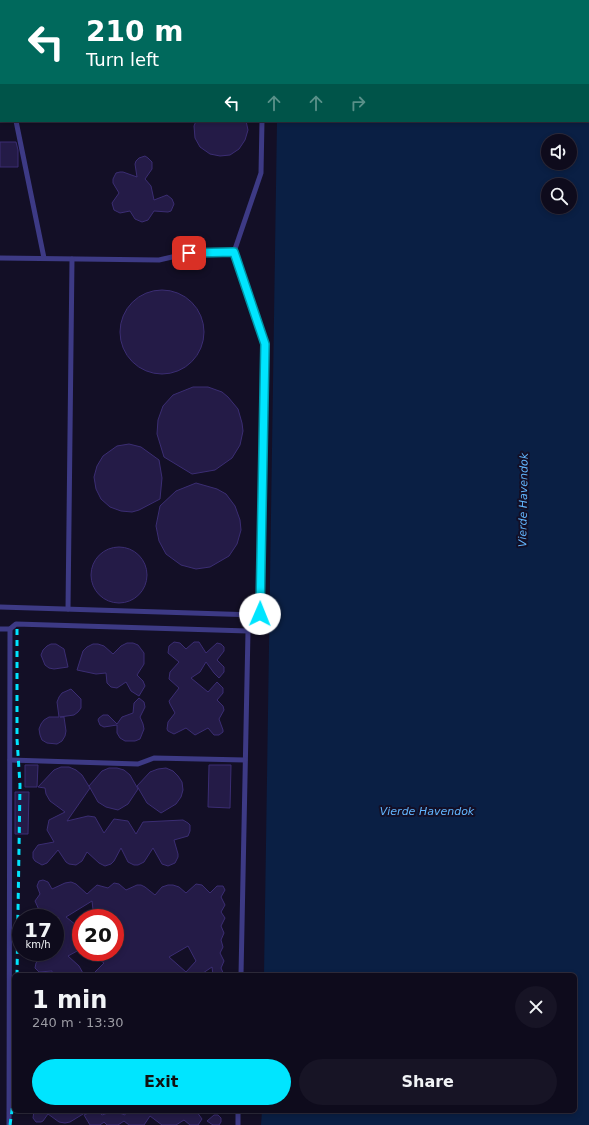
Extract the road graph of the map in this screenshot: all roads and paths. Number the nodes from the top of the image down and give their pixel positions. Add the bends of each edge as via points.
1 (16, 122) edge
2 (262, 122) edge
3 (234, 252) junction
4 (0, 258) edge
5 (44, 258) junction
6 (72, 259) junction
7 (0, 607) edge
8 (68, 609) junction
9 (0, 629) edge
10 (10, 629) junction
11 (10, 760) junction
12 (245, 760) junction
13 (241, 973) edge
14 (238, 1113) edge
15 (10, 1125) edge
16 (238, 1125) edge

1 - 5 lane
2 - 3 lane via 261,173
3 - 6 lane via 189,253 159,260
3 - 8 lane via 265,344 260,614
4 - 5 lane
5 - 6 lane
6 - 8 lane
7 - 8 lane
9 - 10 lane
10 - 11 lane
10 - 12 lane via 16,624 248,632
11 - 12 lane via 138,764 154,758
11 - 15 lane
12 - 13 lane
14 - 16 lane

